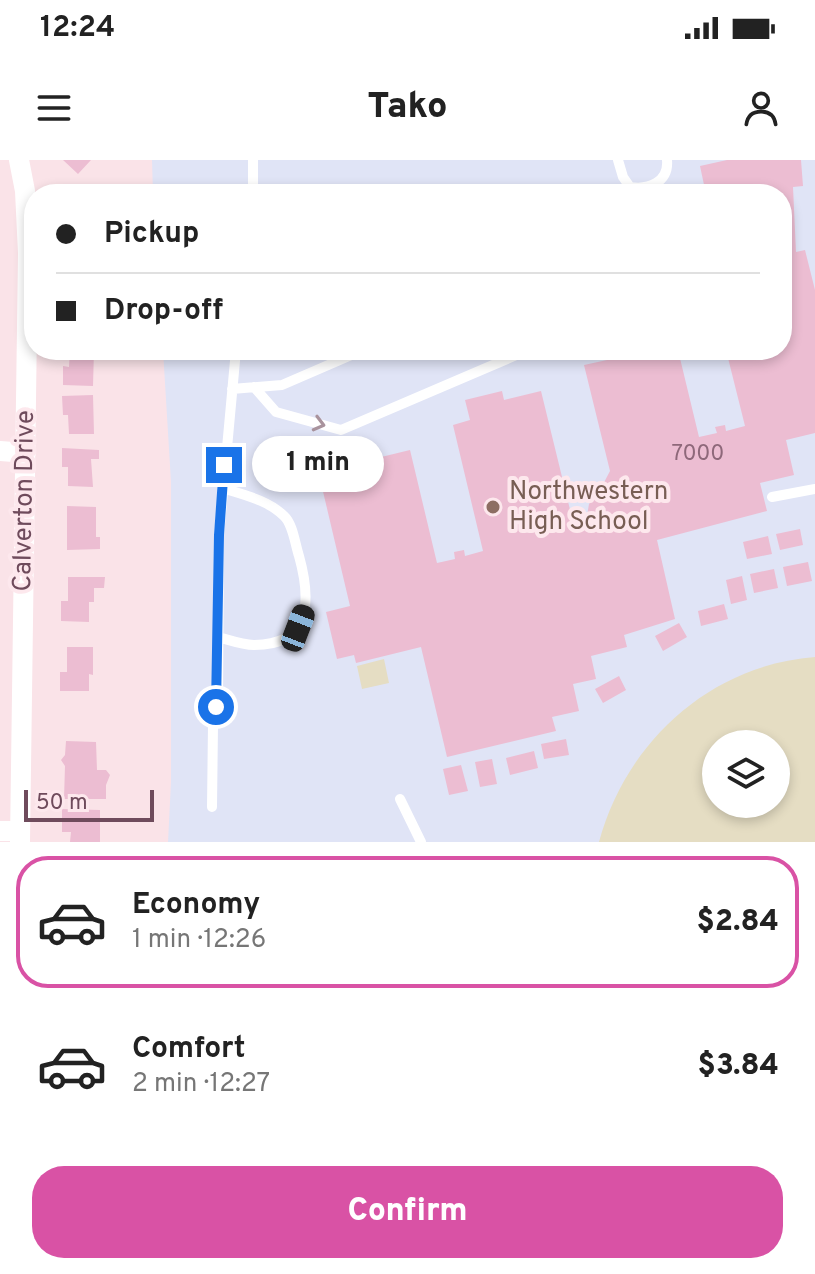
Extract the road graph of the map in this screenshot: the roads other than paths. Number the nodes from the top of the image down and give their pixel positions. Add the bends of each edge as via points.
1 (19, 160) edge
2 (253, 160) edge
3 (618, 160) edge
4 (667, 160) edge
5 (253, 184) edge
6 (628, 184) edge
7 (654, 184) edge
8 (24, 186) edge
9 (27, 360) edge
10 (235, 360) edge
11 (340, 360) edge
12 (505, 360) edge
13 (254, 387) junction
14 (232, 389) junction
15 (0, 451) edge
16 (26, 453) junction
17 (222, 488) junction
18 (815, 489) edge
19 (772, 497) dead end
20 (218, 637) junction
21 (400, 799) dead end
22 (212, 807) dead end
23 (14, 835) edge
24 (421, 842) edge

1 - 8 street, Calverton Drive
2 - 5 lane
3 - 6 lane
4 - 7 lane via 668,167
9 - 16 street, Calverton Drive
10 - 14 lane
11 - 13 lane via 282,385
13 -> 12 lane via 276,412 341,430
13 - 14 lane
14 - 17 lane
15 - 16 street
16 - 23 street, Calverton Drive
17 - 20 lane
17 - 20 lane via 268,503 287,518 307,584 298,628 282,642 252,646
18 - 19 lane
20 - 22 lane
21 - 24 lane

